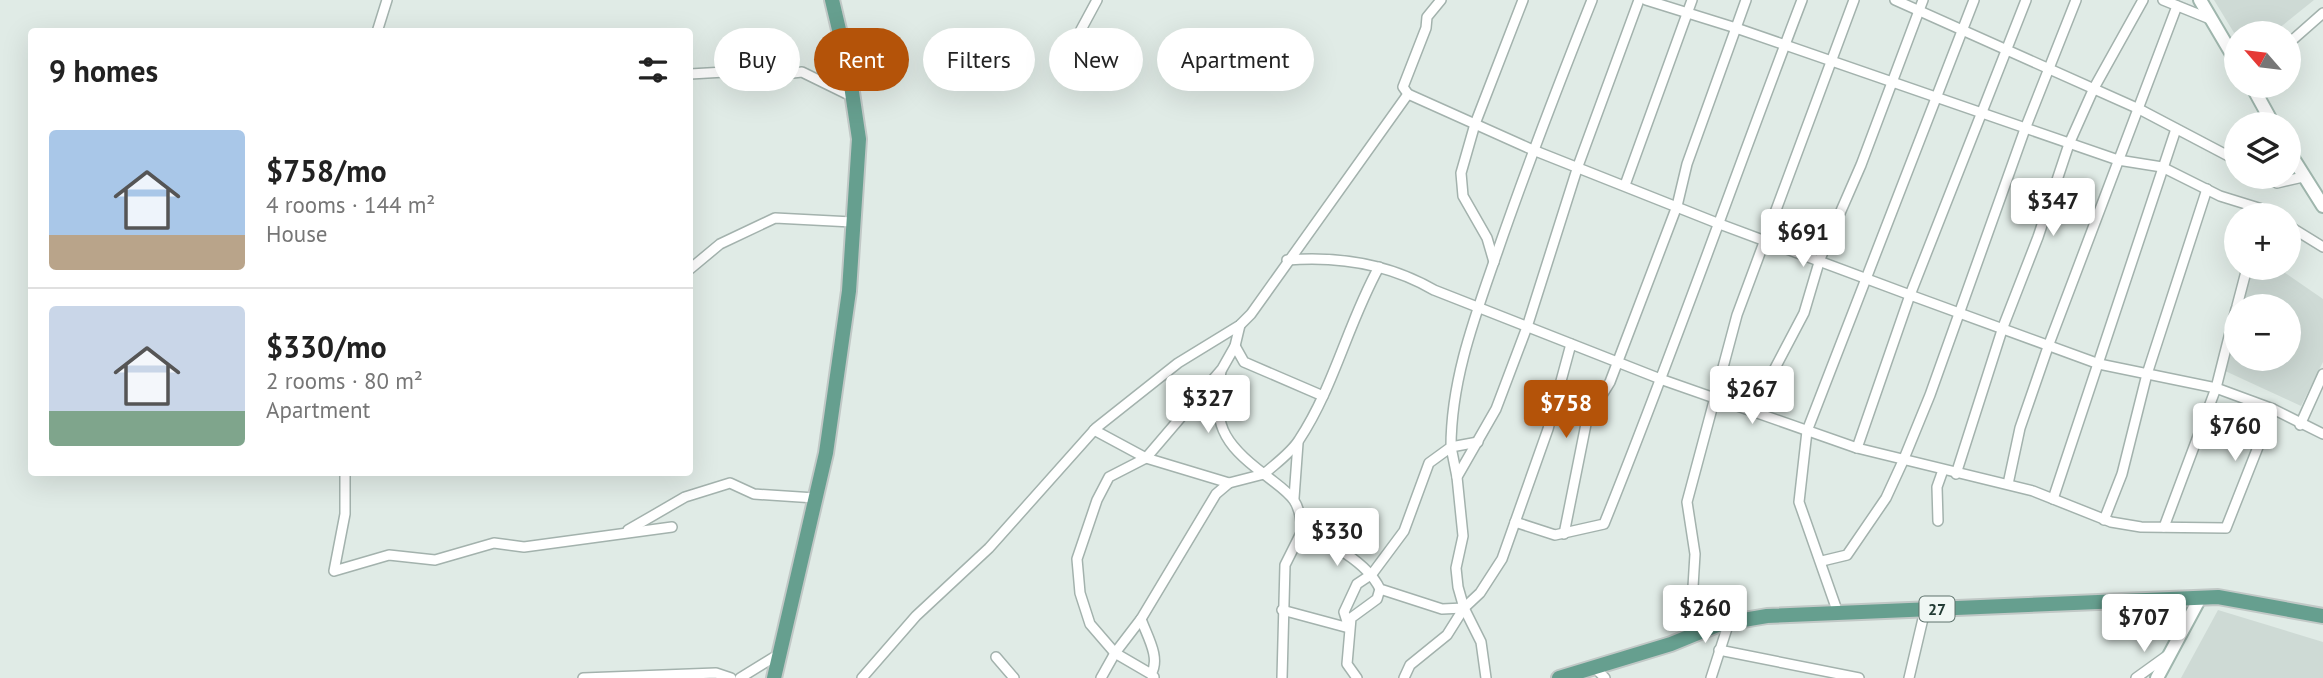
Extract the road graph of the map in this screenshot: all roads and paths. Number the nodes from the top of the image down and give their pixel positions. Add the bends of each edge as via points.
1 (387, 0) edge
2 (832, 0) edge
3 (1097, 0) edge
4 (1441, 0) edge
5 (1522, 0) edge
6 (1592, 0) edge
7 (1639, 0) edge
8 (1646, 0) edge
9 (1692, 0) edge
10 (1746, 0) edge
11 (1802, 0) edge
12 (1854, 0) edge
13 (1895, 0) edge
14 (1923, 0) edge
15 (1974, 0) edge
16 (2025, 0) edge
17 (2076, 0) edge
18 (2143, 0) edge
19 (2162, 0) edge
20 (2200, 0) edge
21 (2177, 6) junction
22 (1918, 11) junction
23 (1687, 13) junction
24 (2323, 13) edge
25 (2210, 19) junction
26 (1736, 27) junction
27 (378, 28) edge
28 (1082, 28) edge
29 (1962, 30) junction
30 (2301, 32) edge
31 (2224, 42) edge
32 (1785, 45) junction
33 (2009, 48) junction
34 (1830, 61) junction
35 (2051, 69) junction
36 (693, 74) edge
37 (1891, 83) junction
38 (2094, 88) junction
39 (1408, 94) junction
40 (851, 96) junction
41 (1937, 97) junction
42 (2139, 109) junction
43 (1982, 112) junction
44 (1475, 124) junction
45 (2025, 129) junction
46 (2176, 129) junction
47 (2069, 144) junction
48 (1533, 149) junction
49 (2224, 153) edge
50 (2118, 160) junction
51 (1578, 166) junction
52 (2162, 167) junction
53 (2301, 173) edge
54 (2303, 177) joint
55 (1625, 185) junction
56 (2207, 189) junction
57 (2240, 203) edge
58 (1677, 205) junction
59 (2323, 206) edge
60 (852, 222) junction
61 (1717, 223) junction
62 (2301, 233) edge
63 (1763, 239) junction
64 (2323, 247) edge
65 (1287, 260) junction
66 (1820, 260) junction
67 (1494, 262) junction
68 (693, 266) edge
69 (1379, 267) junction
70 (1866, 277) junction
71 (1910, 295) junction
72 (1479, 306) junction
73 (1960, 312) junction
74 (1240, 325) junction
75 (1527, 327) junction
76 (2003, 327) junction
77 (1572, 344) junction
78 (2049, 344) junction
79 (1235, 346) junction
80 (2224, 358) edge
81 (1617, 360) junction
82 (2099, 364) junction
83 (1222, 369) junction
84 (2147, 374) junction
85 (2323, 374) edge
86 (1663, 380) junction
87 (2216, 388) junction
88 (1323, 396) junction
89 (1715, 397) junction
90 (2273, 409) junction
91 (1753, 410) junction
92 (2300, 425) junction
93 (1094, 430) junction
94 (1807, 431) junction
95 (2323, 434) edge
96 (1478, 442) junction
97 (1298, 443) junction
98 (1451, 447) junction
99 (1857, 448) junction
100 (1146, 458) junction
101 (1903, 461) junction
102 (1943, 470) junction
103 (1264, 474) junction
104 (1956, 474) junction
105 (345, 476) edge
106 (1457, 477) junction
107 (1229, 483) junction
108 (2008, 484) junction
109 (815, 498) junction
110 (1294, 498) junction
111 (2053, 499) junction
112 (2105, 520) junction
113 (1938, 521) dead end
114 (1515, 522) junction
115 (672, 527) dead end
116 (2164, 527) junction
117 (1302, 531) junction
118 (1563, 534) junction
119 (617, 535) junction
120 (1822, 561) junction
121 (1373, 574) junction
122 (1380, 589) junction
123 (2200, 598) junction
124 (1464, 608) junction
125 (1282, 610) junction
126 (1925, 610) junction
127 (1838, 613) junction
128 (2323, 616) edge
129 (1141, 619) junction
130 (1729, 622) junction
131 (1349, 628) junction
132 (1690, 636) junction
133 (1719, 650) junction
134 (1115, 653) junction
135 (2170, 654) junction
136 (996, 657) dead end
137 (777, 666) edge
138 (1600, 674) edge
139 (1153, 676) edge
140 (583, 678) edge
141 (732, 678) edge
142 (740, 678) edge
143 (862, 678) edge
144 (1014, 678) edge
145 (1101, 678) edge
146 (1282, 678) edge
147 (1357, 678) edge
148 (1404, 678) edge
149 (1486, 678) edge
150 (1559, 678) edge
151 (1711, 678) edge
152 (1859, 678) edge
153 (1909, 678) edge
154 (2136, 678) edge
155 (2157, 678) edge

1 - 27 street
2 - 40 main road
3 - 28 street
4 - 39 street via 1427,17 1403,87
5 - 44 street
6 - 48 street
7 - 51 street
8 - 23 street
9 - 23 street
10 - 26 street
11 - 32 street
12 - 34 street
13 - 22 street
14 - 22 street
15 - 29 street
16 - 33 street
17 - 35 street
18 - 38 street
19 - 21 street
20 - 25 street
21 - 25 street
21 - 42 street
22 - 29 street
22 - 37 street
23 - 26 street
23 - 55 street
24 - 30 street
25 - 31 street
26 - 32 street
26 - 58 street
29 - 33 street
29 - 41 street
32 - 34 street
32 - 61 street
33 - 35 street
33 - 43 street
34 - 37 street
34 - 63 street
35 - 38 street
35 - 45 street
36 - 40 street via 756,77 802,72
37 - 41 street
37 - 66 street
38 - 42 street
38 - 47 street
39 - 44 street
39 - 65 street
40 - 60 main road via 859,139
41 - 43 street
41 - 70 street
42 - 46 street
42 - 50 street
43 - 45 street
43 - 71 street
44 - 48 street
44 - 67 street via 1461,173 1463,196 1487,237
45 - 47 street
45 - 73 street
46 - 49 street
46 - 52 street
47 - 50 street
47 - 76 street
48 - 51 street
48 - 67 street
50 - 52 street
50 - 78 street
51 - 55 street
51 - 75 street
52 - 56 street
52 - 82 street
53 - 54 street
54 - 59 street
55 - 58 street
56 - 57 street
56 - 84 street
58 - 61 street
58 - 81 street
60 - 68 street via 775,218 720,244
60 - 109 main road via 849,291 826,453
61 - 63 street
61 - 86 street
62 - 64 street
63 - 66 street
63 - 89 street
65 - 69 street via 1324,257
65 - 74 street via 1271,289
66 - 70 street
66 - 91 street via 1804,313
67 - 72 street
69 - 72 street
69 - 88 street via 1350,325
70 - 71 street
70 - 94 street
71 - 73 street
71 - 99 street
72 - 75 street
72 - 98 street via 1451,412
73 - 76 street
73 - 101 street
74 - 79 street
74 - 93 street via 1178,363
75 - 77 street
75 - 96 street via 1496,409
76 - 78 street
76 - 104 street
77 - 81 street
77 - 114 street
78 - 82 street
78 - 108 street via 2020,428
79 - 83 street
79 - 88 street via 1244,362
80 - 87 street
81 - 86 street
81 - 118 street via 1610,382 1587,419
82 - 84 street
82 - 111 street
83 - 100 street
83 - 103 street via 1217,394 1220,427 1239,456
84 - 87 street
84 - 112 street via 2122,474
85 - 92 street
86 - 89 street
86 - 118 street via 1604,524
87 - 90 street
87 - 116 street
88 - 97 street
89 - 91 street
89 - 132 street via 1687,502 1695,554
90 - 92 street
90 - 116 street via 2226,528
91 - 94 street
92 - 95 street
93 - 100 street
93 - 143 street via 989,548 916,616
94 - 99 street
94 - 120 street via 1799,502
96 - 98 street
96 - 106 street
97 - 103 street
97 - 110 street
98 - 106 street
98 - 121 street via 1429,463 1404,531
99 - 101 street
100 - 107 street
100 - 134 street via 1109,477 1077,559 1080,593 1090,624
101 - 102 street
101 - 120 street via 1886,498 1847,555
102 - 104 street
102 - 113 street via 1937,487
103 - 107 street
103 - 110 street
104 - 108 street
105 - 119 street via 345,514 334,571 389,555 435,560 494,543 524,547
106 - 124 street via 1462,536 1456,568
107 - 129 street via 1216,494
108 - 111 street
109 - 119 street via 754,494 730,483 685,497
109 - 137 main road
110 - 117 street via 1301,510
111 - 112 street
112 - 116 street
114 - 118 street
114 - 124 street via 1493,575
115 - 119 street
117 - 121 street
117 - 125 street via 1285,565
120 - 127 street
121 - 122 street
121 - 131 street via 1357,584 1351,596 1344,612
122 - 124 street via 1442,609
122 - 131 street via 1377,599 1351,618
123 - 126 main road, 27
123 - 128 main road, 27 via 2240,599
123 - 135 street
124 - 148 street via 1447,635 1410,665
124 - 149 street via 1481,642
125 - 131 street
125 - 146 street
126 - 127 main road, 27
126 - 153 street
127 - 130 main road, 27 via 1767,615
129 - 134 street
129 - 139 street via 1153,653
130 - 132 main road, 27
130 - 133 street
131 - 147 street via 1347,664
132 - 138 main road, 27
133 - 151 street
133 - 152 street
134 - 139 street
134 - 145 street
135 - 154 street
135 - 155 street
136 - 144 street
137 - 142 street
138 - 150 main road, 27
140 - 141 street via 716,673

